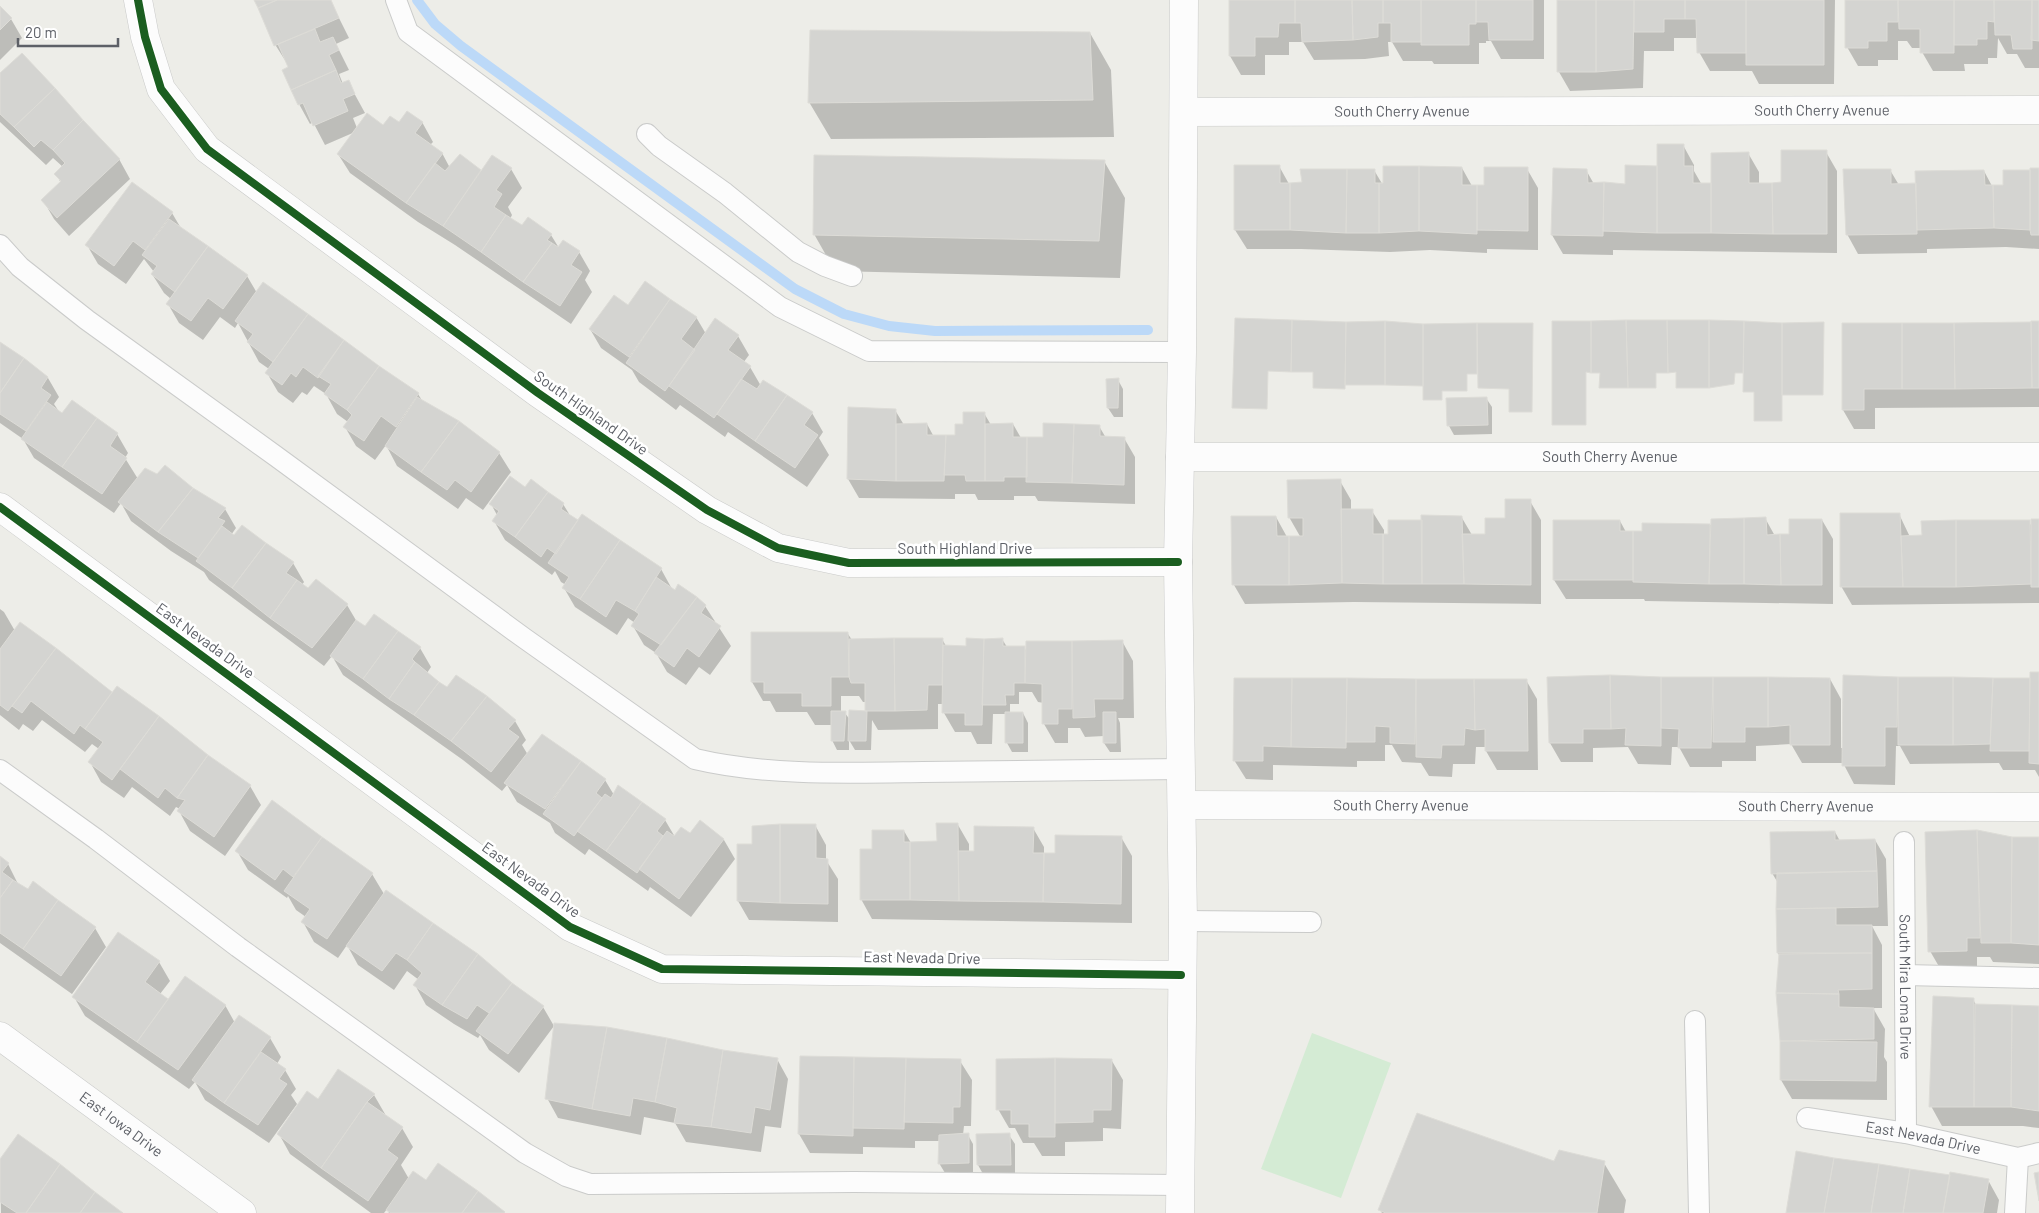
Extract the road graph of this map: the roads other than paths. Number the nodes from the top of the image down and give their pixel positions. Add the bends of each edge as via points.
1 (138, 0) edge
2 (396, 0) edge
3 (1184, 0) edge
4 (2039, 110) edge
5 (1184, 112) junction
6 (647, 134) dead end
7 (0, 245) edge
8 (852, 276) dead end
9 (1182, 352) junction
10 (1180, 457) junction
11 (2039, 457) edge
12 (0, 507) edge
13 (1178, 562) junction
14 (1181, 769) junction
15 (0, 770) edge
16 (1182, 805) junction
17 (2039, 807) edge
18 (1904, 842) dead end
19 (1183, 921) junction
20 (1311, 922) dead end
21 (1181, 975) junction
22 (1905, 975) junction
23 (2039, 978) edge
24 (1694, 1021) dead end
25 (0, 1036) edge
26 (1807, 1118) dead end
27 (1906, 1133) junction
28 (2039, 1153) edge
29 (2018, 1158) junction
30 (1180, 1185) junction
31 (242, 1213) edge
32 (1180, 1213) edge
33 (1699, 1213) edge
34 (2015, 1213) edge

1 - 13 street, South Highland Drive via 161,89 207,149 538,393 715,514 778,548 849,563
2 - 9 lane via 408,32 416,38 780,307 869,351
3 - 5 street
4 - 5 street, South Cherry Avenue
5 - 9 street
6 - 8 lane via 798,252
7 - 14 lane via 20,267 86,320 695,759 758,769 864,772
9 - 10 street
10 - 11 street, South Cherry Avenue
10 - 13 street
12 - 21 street, East Nevada Drive via 570,927 662,969
13 - 14 street
14 - 16 street
15 - 30 lane via 238,947 517,1147 566,1176 590,1184
16 - 17 street, South Cherry Avenue
16 - 19 street
18 - 22 lane, South Mira Loma Drive
19 - 20 lane
19 - 21 street
21 - 30 street
22 - 23 lane
22 - 27 lane, South Mira Loma Drive
24 - 33 lane
25 - 31 street, East Iowa Drive
26 - 27 lane, East Nevada Drive
27 - 29 lane, East Nevada Drive
28 - 29 lane, East Nevada Drive
29 - 34 lane
30 - 32 street

